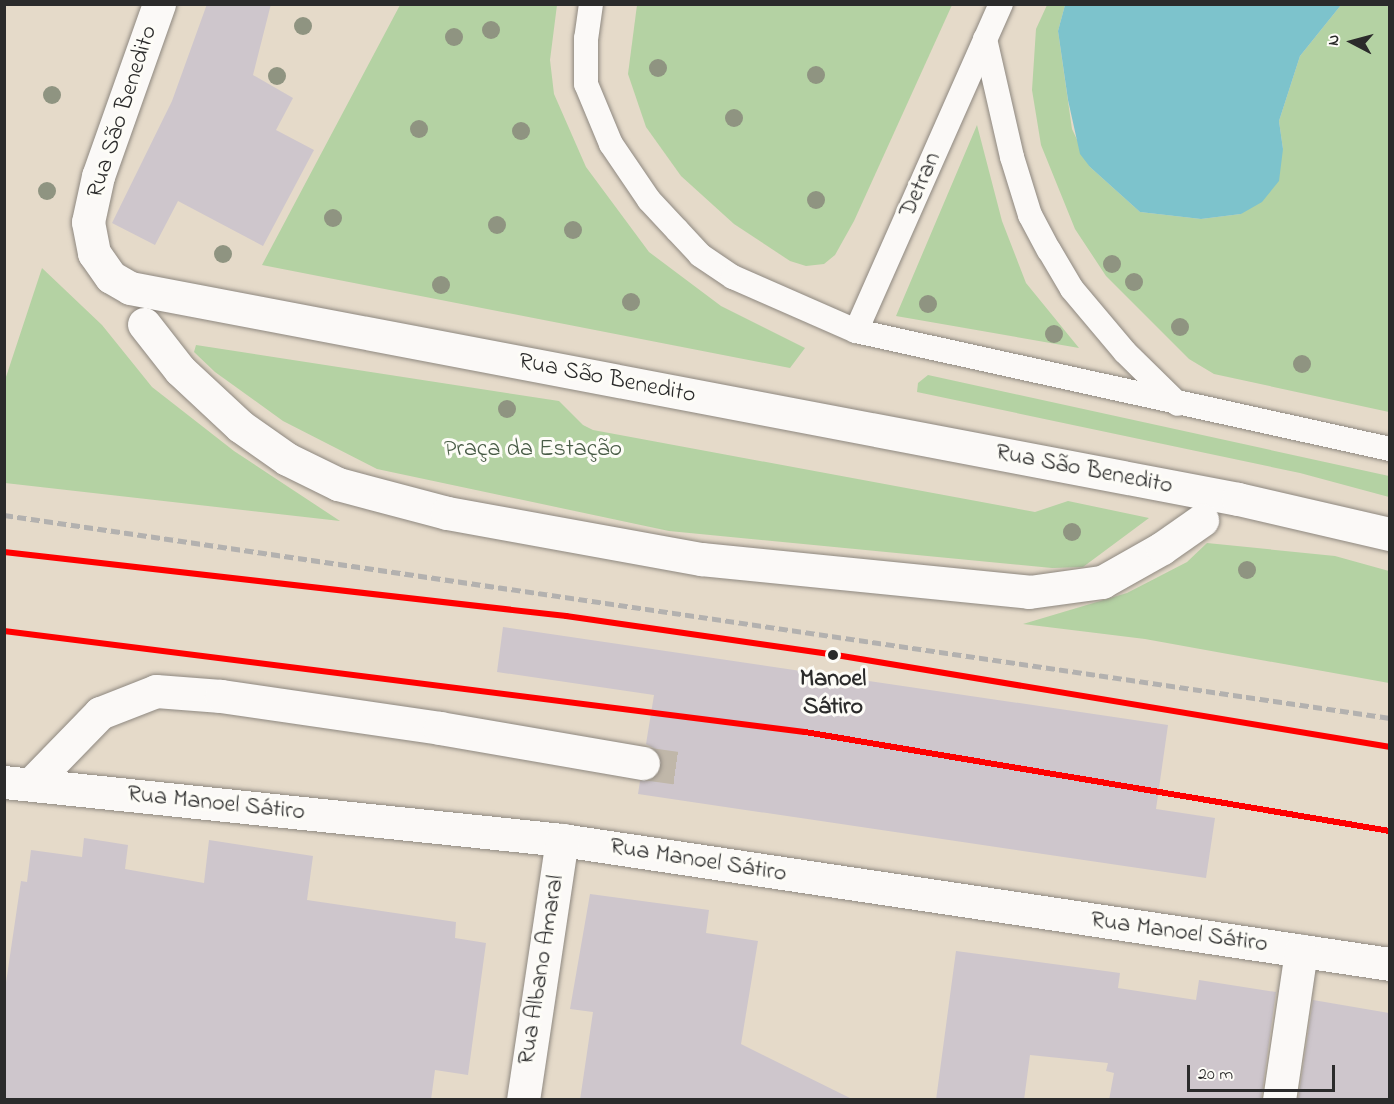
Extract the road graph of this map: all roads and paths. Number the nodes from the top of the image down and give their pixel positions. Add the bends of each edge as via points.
1 (159, 4) edge
2 (591, 4) edge
3 (1001, 4) edge
4 (985, 39) junction
5 (144, 324) dead end
6 (856, 331) junction
7 (1178, 404) junction
8 (1389, 449) edge
9 (1202, 520) dead end
10 (1389, 534) edge
11 (643, 763) tunnel mouth
12 (18, 783) edge
13 (562, 840) junction
14 (1301, 951) junction
15 (1389, 964) edge
16 (523, 1100) edge
17 (1280, 1100) edge

1 - 10 street, Rua São Benedito via 98,176 88,222 94,253 111,277 130,288 1238,499
2 - 6 lane via 585,38 586,84 611,144 649,200 700,255 733,277
3 - 4 lane, Detran
4 - 6 lane, Detran
4 - 7 lane via 1011,156 1039,232 1072,290 1125,352
5 - 9 street via 180,370 240,426 286,459 338,484 447,513 701,559 1029,592 1102,582
6 - 7 lane
7 - 8 lane
11 - 12 street via 440,728 221,696 156,691 100,713
12 - 13 street, Rua Manoel Sátiro
13 - 14 street, Rua Manoel Sátiro
13 - 16 street, Rua Albano Amaral
14 - 15 street, Rua Manoel Sátiro
14 - 17 street

